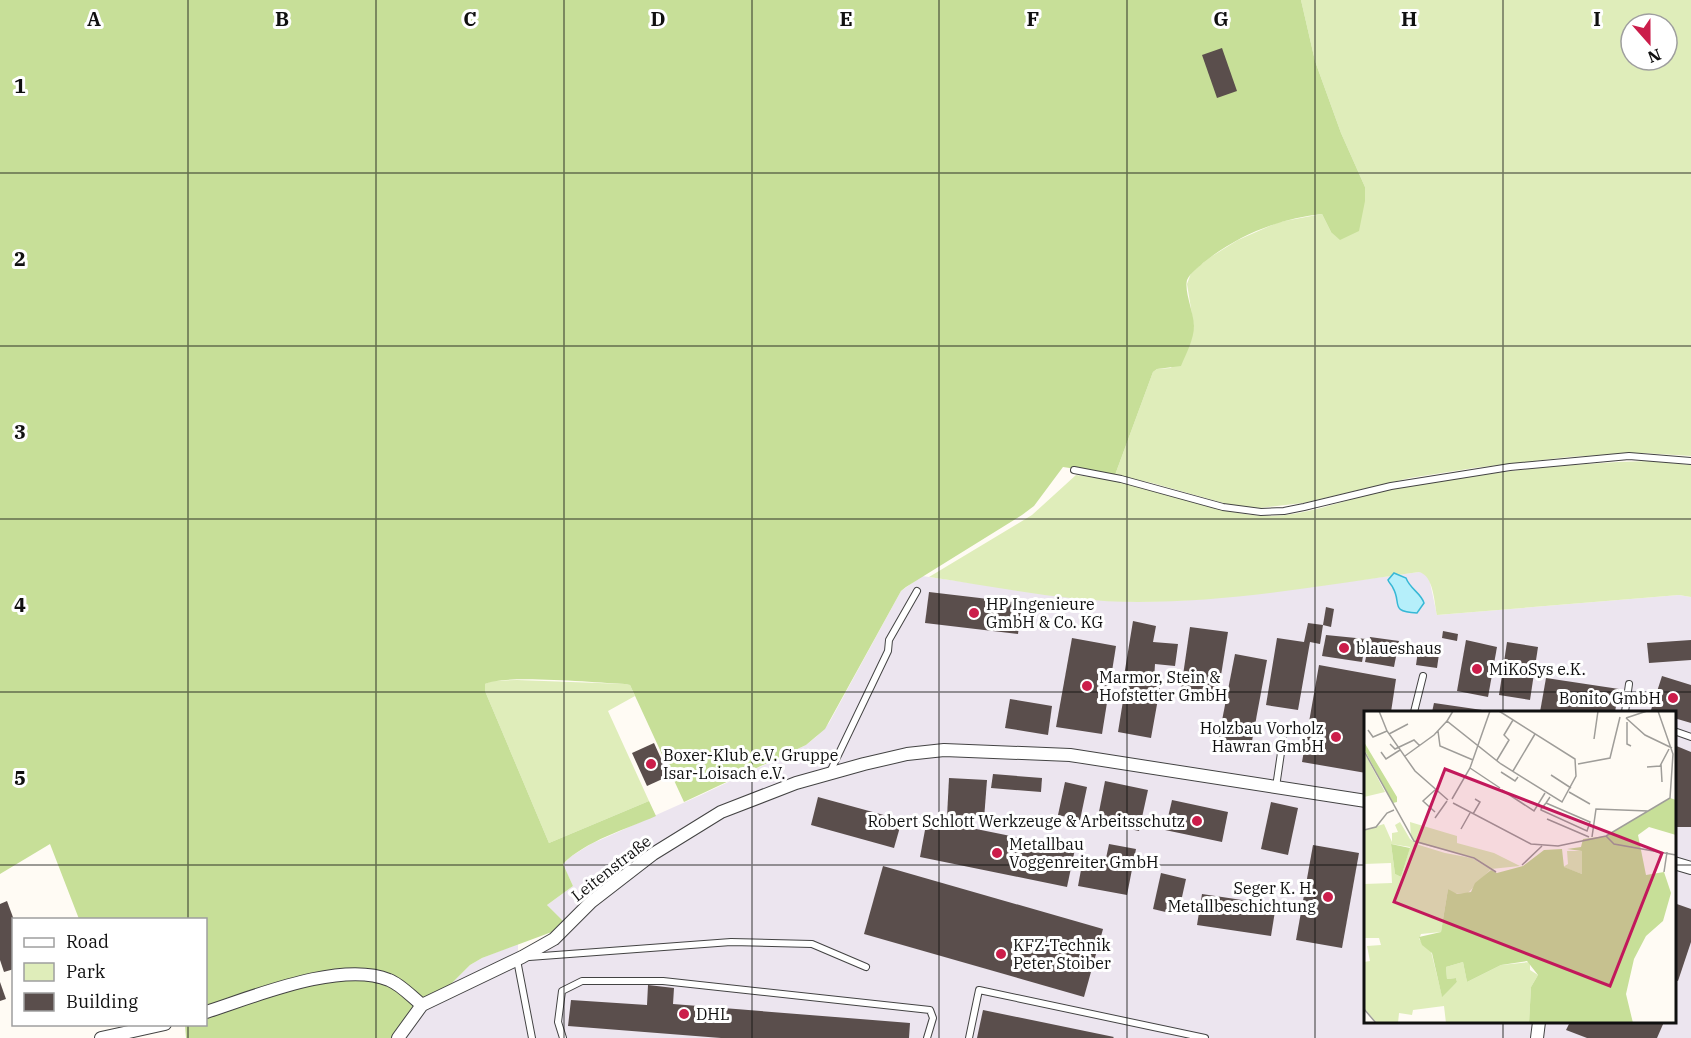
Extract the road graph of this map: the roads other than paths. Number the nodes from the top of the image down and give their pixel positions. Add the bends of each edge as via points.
1 (1691, 461) edge
2 (1074, 470) dead end
3 (917, 591) dead end
4 (1422, 676) dead end
5 (1629, 684) dead end
6 (1414, 711) edge
7 (1625, 711) edge
8 (1676, 732) edge
9 (1691, 737) edge
10 (1283, 739) dead end
11 (829, 773) junction
12 (1276, 787) junction
13 (1364, 801) edge
14 (1676, 864) edge
15 (1691, 868) edge
16 (519, 959) junction
17 (866, 967) dead end
18 (422, 1005) junction
19 (207, 1012) edge
20 (1539, 1023) edge
21 (156, 1026) edge
22 (101, 1038) edge
23 (398, 1038) edge
24 (532, 1038) edge
25 (563, 1038) edge
26 (927, 1038) edge
27 (969, 1038) edge
28 (1205, 1038) edge
29 (1537, 1038) edge

1 - 2 lane via 1629,456 1510,467 1261,512 1223,507
3 - 11 lane
4 - 6 lane
5 - 7 lane
8 - 9 lane
10 - 12 lane
11 - 12 street, Leitenstraße via 907,754 944,750 1070,755
11 - 16 street, Leitenstraße via 721,812 653,854 591,902 554,939
12 - 13 street, Leitenstraße
14 - 15 street
16 - 17 lane via 731,942 812,944
16 - 18 street, Leitenstraße
16 - 24 lane
18 - 19 street via 390,980 348,974 306,981
18 - 23 street, Leitenstraße
20 - 29 street
21 - 22 street
25 - 26 lane via 558,1022 562,991 582,981 663,981 930,1011 933,1018
27 - 28 lane via 979,990

